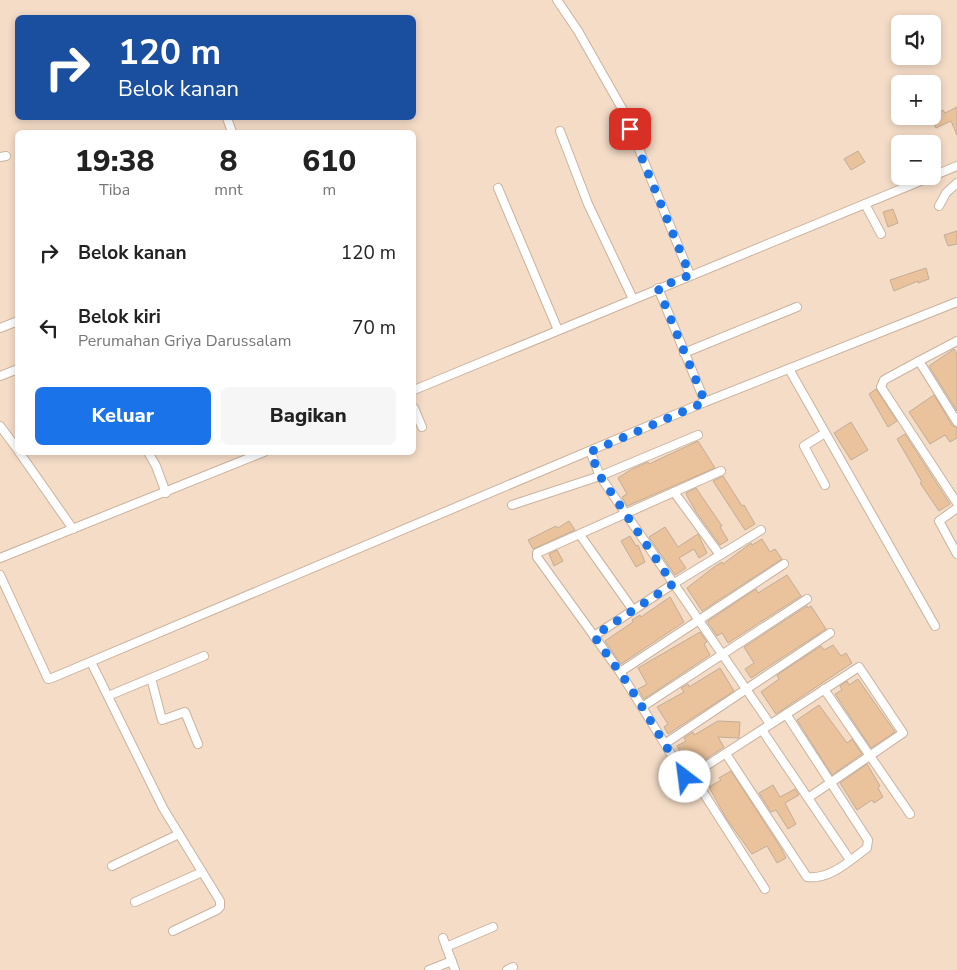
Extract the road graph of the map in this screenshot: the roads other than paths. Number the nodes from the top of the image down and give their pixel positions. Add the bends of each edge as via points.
1 (556, 0) edge
2 (560, 131) dead end
3 (957, 166) edge
4 (957, 184) edge
5 (498, 188) dead end
6 (866, 206) junction
7 (939, 206) dead end
8 (881, 234) dead end
9 (690, 275) junction
10 (660, 292) junction
11 (633, 299) junction
12 (957, 302) edge
13 (797, 307) dead end
14 (15, 322) edge
15 (0, 328) edge
16 (558, 330) junction
17 (957, 342) edge
18 (684, 353) junction
19 (919, 361) junction
20 (15, 369) edge
21 (789, 369) junction
22 (0, 376) edge
23 (416, 389) edge
24 (705, 402) junction
25 (416, 412) edge
26 (957, 422) edge
27 (0, 426) edge
28 (422, 426) dead end
29 (825, 432) junction
30 (698, 435) dead end
31 (15, 447) edge
32 (590, 452) junction
33 (21, 455) edge
34 (150, 455) edge
35 (257, 455) edge
36 (721, 471) dead end
37 (598, 473) junction
38 (825, 485) dead end
39 (674, 492) junction
40 (166, 493) junction
41 (957, 503) edge
42 (512, 505) dead end
43 (957, 508) edge
44 (626, 514) junction
45 (73, 529) junction
46 (761, 530) dead end
47 (580, 534) junction
48 (957, 554) edge
49 (720, 555) junction
50 (0, 558) edge
51 (784, 564) dead end
52 (0, 576) edge
53 (673, 584) junction
54 (807, 599) dead end
55 (633, 610) junction
56 (699, 621) junction
57 (935, 626) dead end
58 (830, 633) dead end
59 (594, 636) junction
60 (722, 655) junction
61 (204, 656) dead end
62 (93, 666) junction
63 (620, 672) junction
64 (151, 678) junction
65 (746, 689) junction
66 (824, 689) junction
67 (108, 696) junction
68 (642, 707) junction
69 (786, 714) junction
70 (770, 724) junction
71 (762, 730) junction
72 (666, 743) junction
73 (198, 744) dead end
74 (726, 754) junction
75 (870, 756) junction
76 (692, 775) junction
77 (831, 784) junction
78 (808, 798) junction
79 (910, 814) dead end
80 (179, 834) junction
81 (850, 860) junction
82 (112, 866) dead end
83 (202, 872) junction
84 (765, 889) dead end
85 (135, 902) dead end
86 (493, 927) dead end
87 (173, 931) dead end
88 (443, 938) dead end
89 (446, 947) junction
90 (452, 961) junction
91 (429, 970) edge
92 (455, 970) edge

1 - 9 street via 578,31 624,112
2 - 11 street via 588,204
3 - 6 street
4 - 7 street via 946,193
5 - 16 street
6 - 8 street
6 - 9 street
9 - 10 street
10 - 11 street
10 - 18 street
11 - 16 street
12 - 21 street
13 - 18 street
14 - 15 street
16 - 23 street
17 - 19 street
18 - 24 street
19 - 26 street
19 - 41 street via 884,380 882,387
20 - 22 street
21 - 24 street
21 - 29 street
24 - 32 street
25 - 28 street
27 - 31 street
29 - 38 street via 804,446
29 - 57 street
30 - 37 street
32 - 37 street
32 - 62 street
33 - 45 street
34 - 40 street
35 - 40 street
36 - 39 street
37 - 42 street
37 - 44 street
39 - 44 street
39 - 49 street
40 - 45 street
43 - 48 street via 939,521
44 - 47 street
44 - 53 street
45 - 50 street
46 - 49 street
47 - 55 street
47 - 59 street via 536,556
49 - 53 street
51 - 56 street
52 - 62 street via 48,679
53 - 55 street
53 - 56 street
54 - 60 street
55 - 59 street
56 - 60 street
56 - 63 street
58 - 65 street
59 - 63 street
60 - 65 street
60 - 68 street
61 - 64 street
62 - 67 street
63 - 68 street
64 - 67 street
64 - 73 street via 162,720 185,712
65 - 70 street
65 - 72 street
66 - 69 street
66 - 75 street
66 - 75 street via 856,668 859,667 866,675 903,733
67 - 80 street
68 - 72 street
69 - 70 street
69 - 77 street
70 - 71 street
71 - 74 street
71 - 78 street
72 - 76 street via 685,778
74 - 76 street
74 - 81 street via 807,877 823,877
75 - 77 street
75 - 79 street
76 - 84 street
77 - 78 street
77 - 81 street via 868,840 867,848
78 - 81 street
80 - 82 street
80 - 83 street
83 - 85 street
83 - 87 street via 220,901 220,907
86 - 89 street
88 - 89 street
89 - 90 street
90 - 91 street
90 - 92 street

